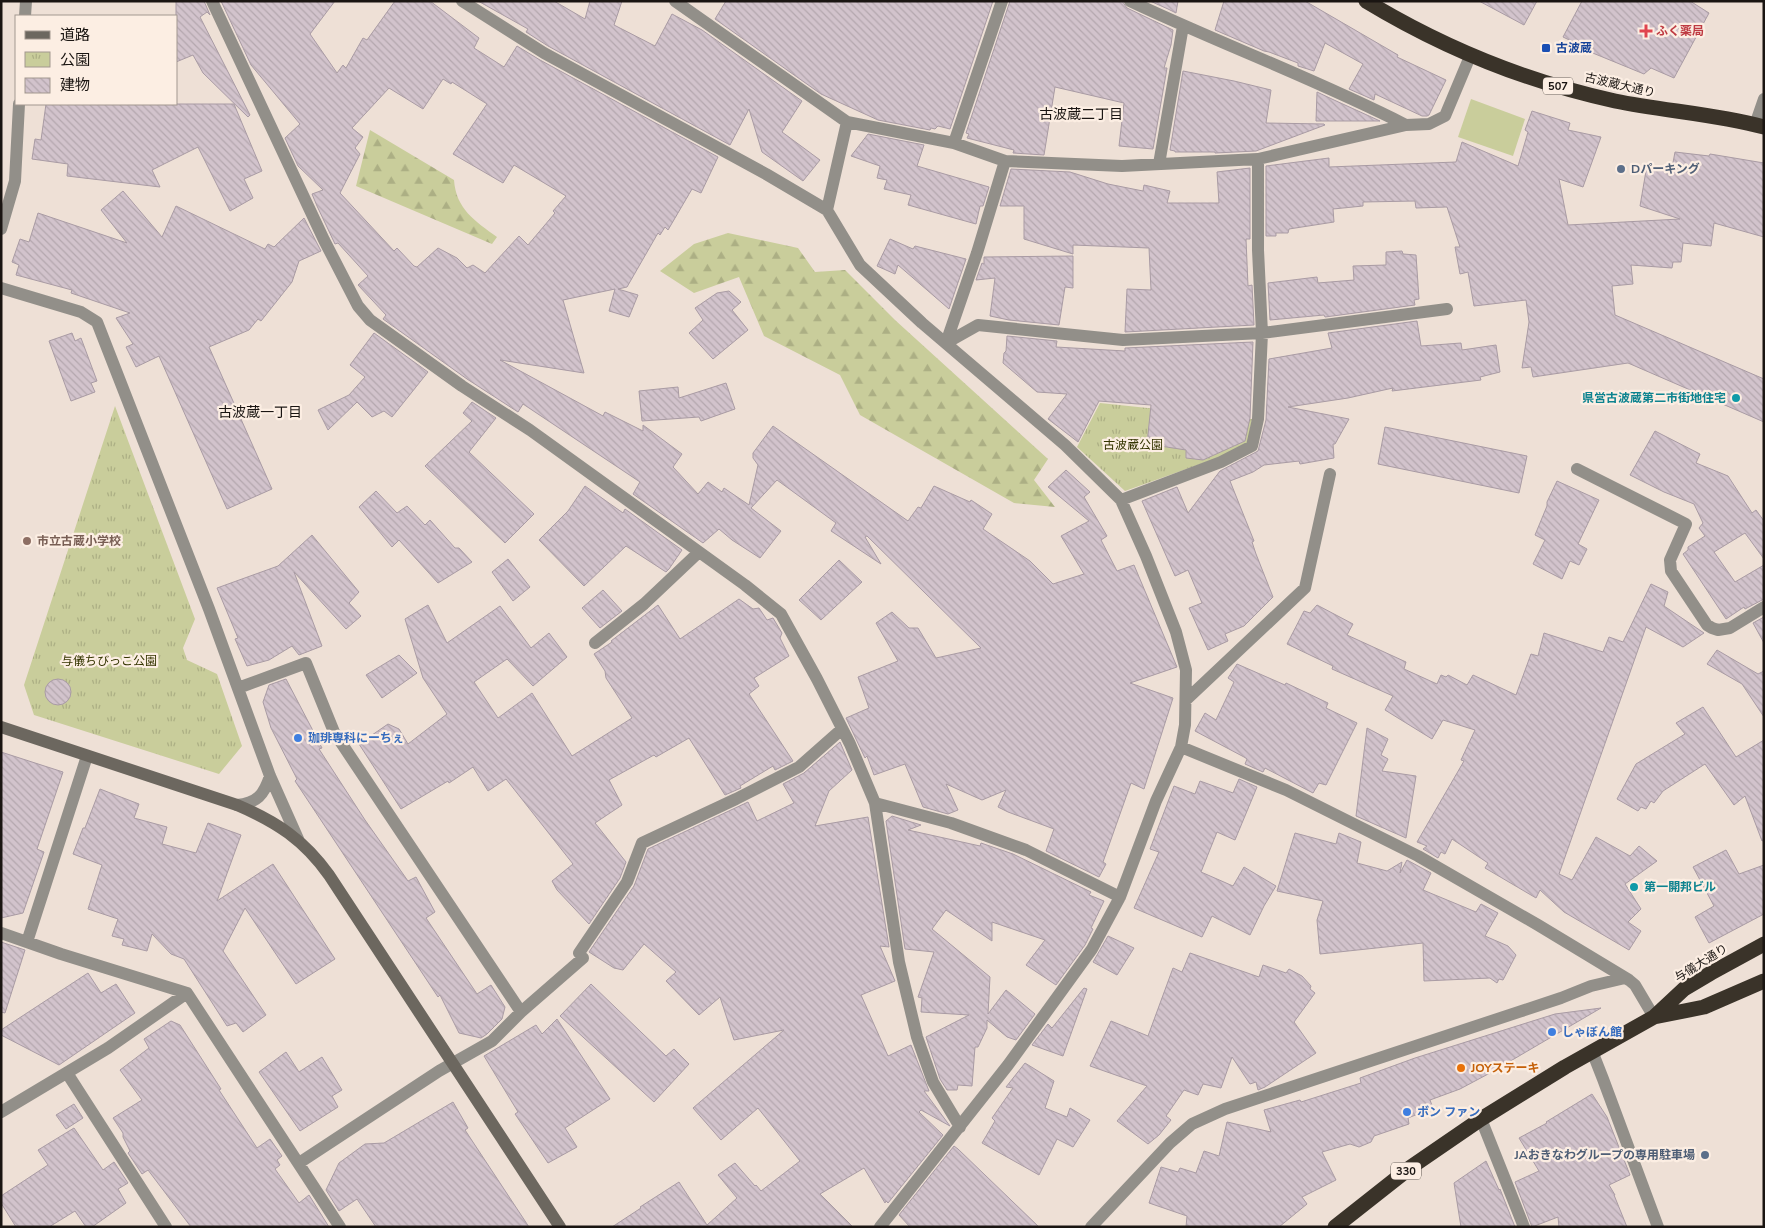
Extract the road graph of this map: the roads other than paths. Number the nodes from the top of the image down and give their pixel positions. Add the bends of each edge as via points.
1 (26, 1) edge
2 (212, 1) edge
3 (462, 1) edge
4 (675, 1) edge
5 (1002, 1) edge
6 (1130, 1) edge
7 (1366, 1) edge
8 (1388, 7) edge
9 (25, 15) edge
10 (1183, 26) junction
11 (1472, 54) junction
12 (1764, 98) edge
13 (20, 105) edge
14 (847, 122) junction
15 (1406, 125) junction
16 (1759, 126) edge
17 (954, 143) junction
18 (1258, 159) junction
19 (1005, 161) junction
20 (1159, 164) junction
21 (828, 210) junction
22 (1, 229) edge
23 (1, 288) edge
24 (1447, 309) dead end
25 (1262, 333) junction
26 (946, 343) junction
27 (1577, 470) dead end
28 (1330, 474) dead end
29 (1121, 500) junction
30 (698, 552) junction
31 (1764, 607) edge
32 (595, 643) dead end
33 (238, 688) junction
34 (1186, 700) junction
35 (1, 727) edge
36 (842, 729) junction
37 (1181, 747) junction
38 (87, 756) junction
39 (270, 776) junction
40 (875, 803) junction
41 (237, 806) junction
42 (298, 839) junction
43 (1120, 897) junction
44 (1, 933) edge
45 (28, 942) junction
46 (1764, 945) edge
47 (1625, 978) junction
48 (1761, 982) edge
49 (187, 993) junction
50 (521, 1012) junction
51 (1654, 1017) junction
52 (1592, 1051) junction
53 (454, 1063) junction
54 (67, 1073) junction
55 (1, 1112) edge
56 (1481, 1119) junction
57 (960, 1127) junction
58 (299, 1163) junction
59 (166, 1227) edge
60 (340, 1227) edge
61 (560, 1227) edge
62 (880, 1227) edge
63 (1091, 1227) edge
64 (1335, 1227) edge
65 (1524, 1227) edge
66 (1658, 1227) edge

1 - 9 street
2 - 30 street via 324,240 358,306 370,320 530,430
3 - 21 street via 544,53
4 - 14 street
5 - 17 street
6 - 10 street
7 - 8 highway, 古波蔵大通り / 507
8 - 11 highway, 古波蔵大通り / 507 via 1410,26
10 - 15 street via 1327,86
10 - 20 street
11 - 15 street via 1446,116 1429,124
11 - 16 highway, 古波蔵大通り / 507 via 1542,81 1613,100
12 - 16 street
13 - 22 street via 15,181
14 - 17 street
14 - 21 street
15 - 18 street
17 - 19 street
18 - 20 street
18 - 25 street
19 - 20 street via 1122,166
19 - 26 street
21 - 26 street via 860,265
23 - 33 street via 81,312 97,322
24 - 25 street
25 - 26 street via 1123,340 978,325
25 - 29 street via 1258,419 1252,446 1221,462
26 - 29 street via 1065,445
27 - 31 street via 1686,524 1669,566 1707,625 1718,630 1730,628
28 - 34 street via 1305,588
29 - 34 street via 1176,632 1186,670
30 - 32 street via 644,604
30 - 36 street via 781,614
33 - 39 street
33 - 50 street via 306,663 334,732
34 - 37 street via 1186,725
35 - 38 street
36 - 40 street
36 - 50 street via 799,767 642,843 627,882 581,955
37 - 43 street via 1156,800
37 - 47 street via 1286,790 1418,856
38 - 41 street
38 - 45 street
39 - 41 street via 266,789 256,800
39 - 42 street
40 - 43 street via 951,823 1026,850
40 - 57 street via 899,962 917,1037 933,1082
41 - 42 street
42 - 53 street via 330,875
43 - 57 street via 1092,949
44 - 45 street
45 - 49 street
46 - 51 highway, 与儀大通り / 330 via 1684,989
47 - 51 street via 1635,986
47 - 63 street via 1591,986 1234,1106 1192,1124
48 - 51 highway, 与儀大通り / 330 via 1704,1007
49 - 54 street
49 - 58 street
50 - 53 street via 492,1041
51 - 52 highway, 与儀大通り / 330
52 - 56 highway, 与儀大通り / 330
52 - 66 street
53 - 58 street
53 - 61 street
54 - 55 street
54 - 59 street
56 - 64 highway, 与儀大通り / 330 via 1411,1167
56 - 65 street
57 - 62 street
58 - 60 street

